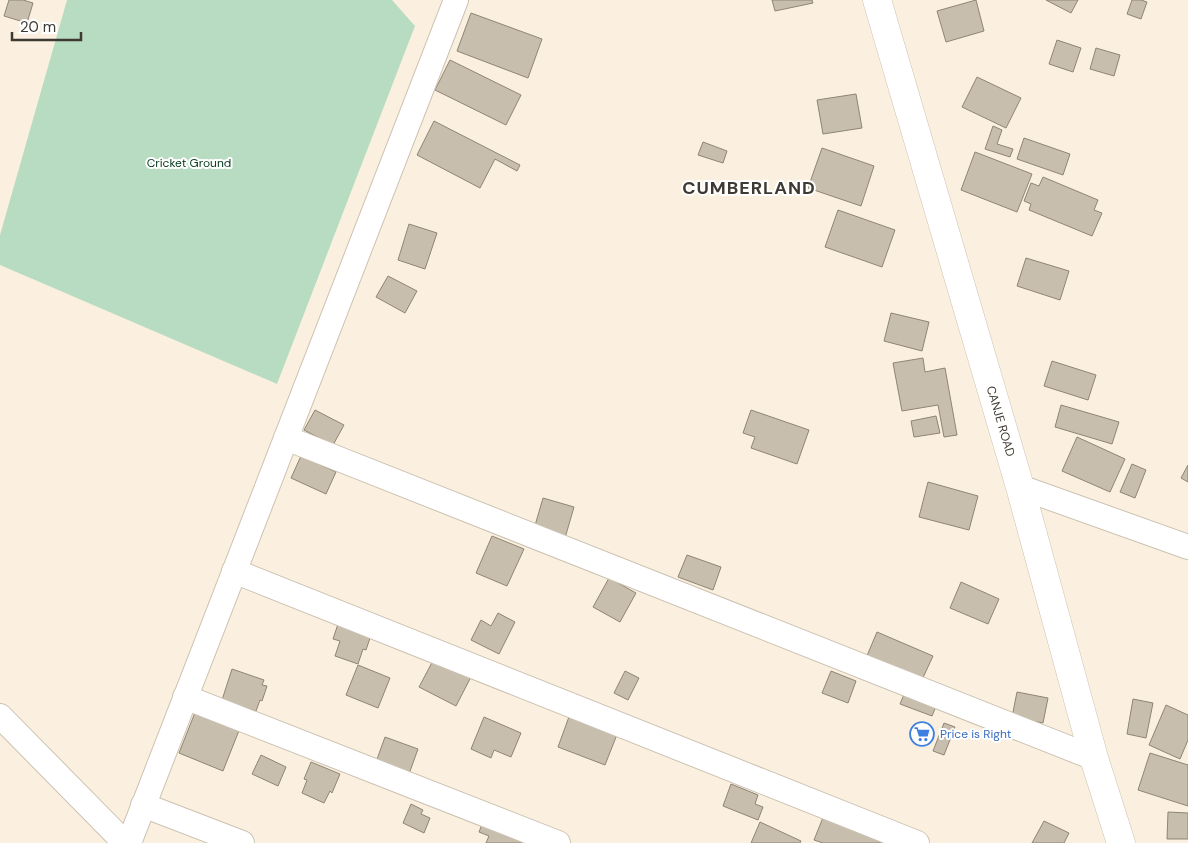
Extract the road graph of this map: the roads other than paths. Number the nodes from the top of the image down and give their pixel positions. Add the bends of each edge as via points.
1 (456, 0) edge
2 (877, 0) edge
3 (286, 438) junction
4 (1020, 487) junction
5 (1188, 547) edge
6 (234, 571) junction
7 (185, 697) junction
8 (0, 716) edge
9 (1094, 758) junction
10 (143, 805) junction
11 (125, 843) edge
12 (129, 843) edge
13 (242, 843) edge
14 (558, 843) edge
15 (917, 843) edge
16 (1121, 843) edge

1 - 3 street
2 - 4 street, CANJE ROAD
3 - 6 street
3 - 9 street
4 - 5 street
4 - 9 street, CANJE ROAD
6 - 7 street
6 - 15 street
7 - 10 street
7 - 14 street
8 - 11 street
9 - 16 street, CANJE ROAD
10 - 12 street
10 - 13 street

